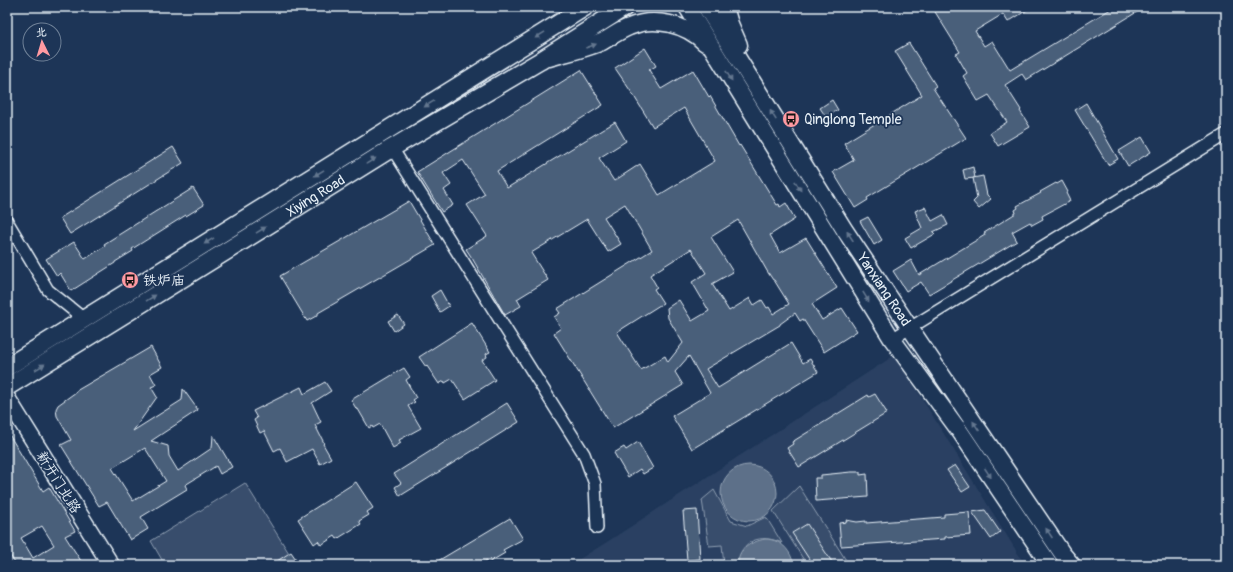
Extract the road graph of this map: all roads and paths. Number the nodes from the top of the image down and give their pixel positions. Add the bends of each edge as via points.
1 (576, 7) edge
2 (585, 7) edge
3 (625, 7) edge
4 (687, 7) edge
5 (706, 7) edge
6 (726, 7) edge
7 (557, 24) junction
8 (715, 52) junction
9 (540, 60) junction
10 (759, 92) junction
11 (1226, 134) edge
12 (392, 148) junction
13 (7, 221) edge
14 (84, 319) junction
15 (910, 328) junction
16 (892, 339) junction
17 (7, 367) edge
18 (7, 387) edge
19 (7, 398) edge
20 (597, 528) dead end
21 (111, 565) edge
22 (1050, 565) edge
23 (1072, 565) edge

1 - 7 main road
2 - 7 main road, Xiying Road
3 - 9 main road, Xiying Road
4 - 8 main road, Yanxiang Road
5 - 10 main road, Yanxiang Road
6 - 10 main road via 730,24
7 -> 14 main road, Xiying Road
9 -> 8 main road via 588,47 646,21 666,23 689,31 700,37
8 -> 16 main road, Yanxiang Road
9 - 12 main road, Xiying Road
15 -> 10 main road, Yanxiang Road
11 - 15 street
18 -> 12 main road, Xiying Road
12 - 20 street via 584,454 596,484
13 - 14 street via 48,290
14 - 17 main road, Xiying Road
15 - 16 street
23 -> 15 main road, Yanxiang Road
16 -> 22 main road, Yanxiang Road via 961,433
19 - 21 main road, 新开门北路

